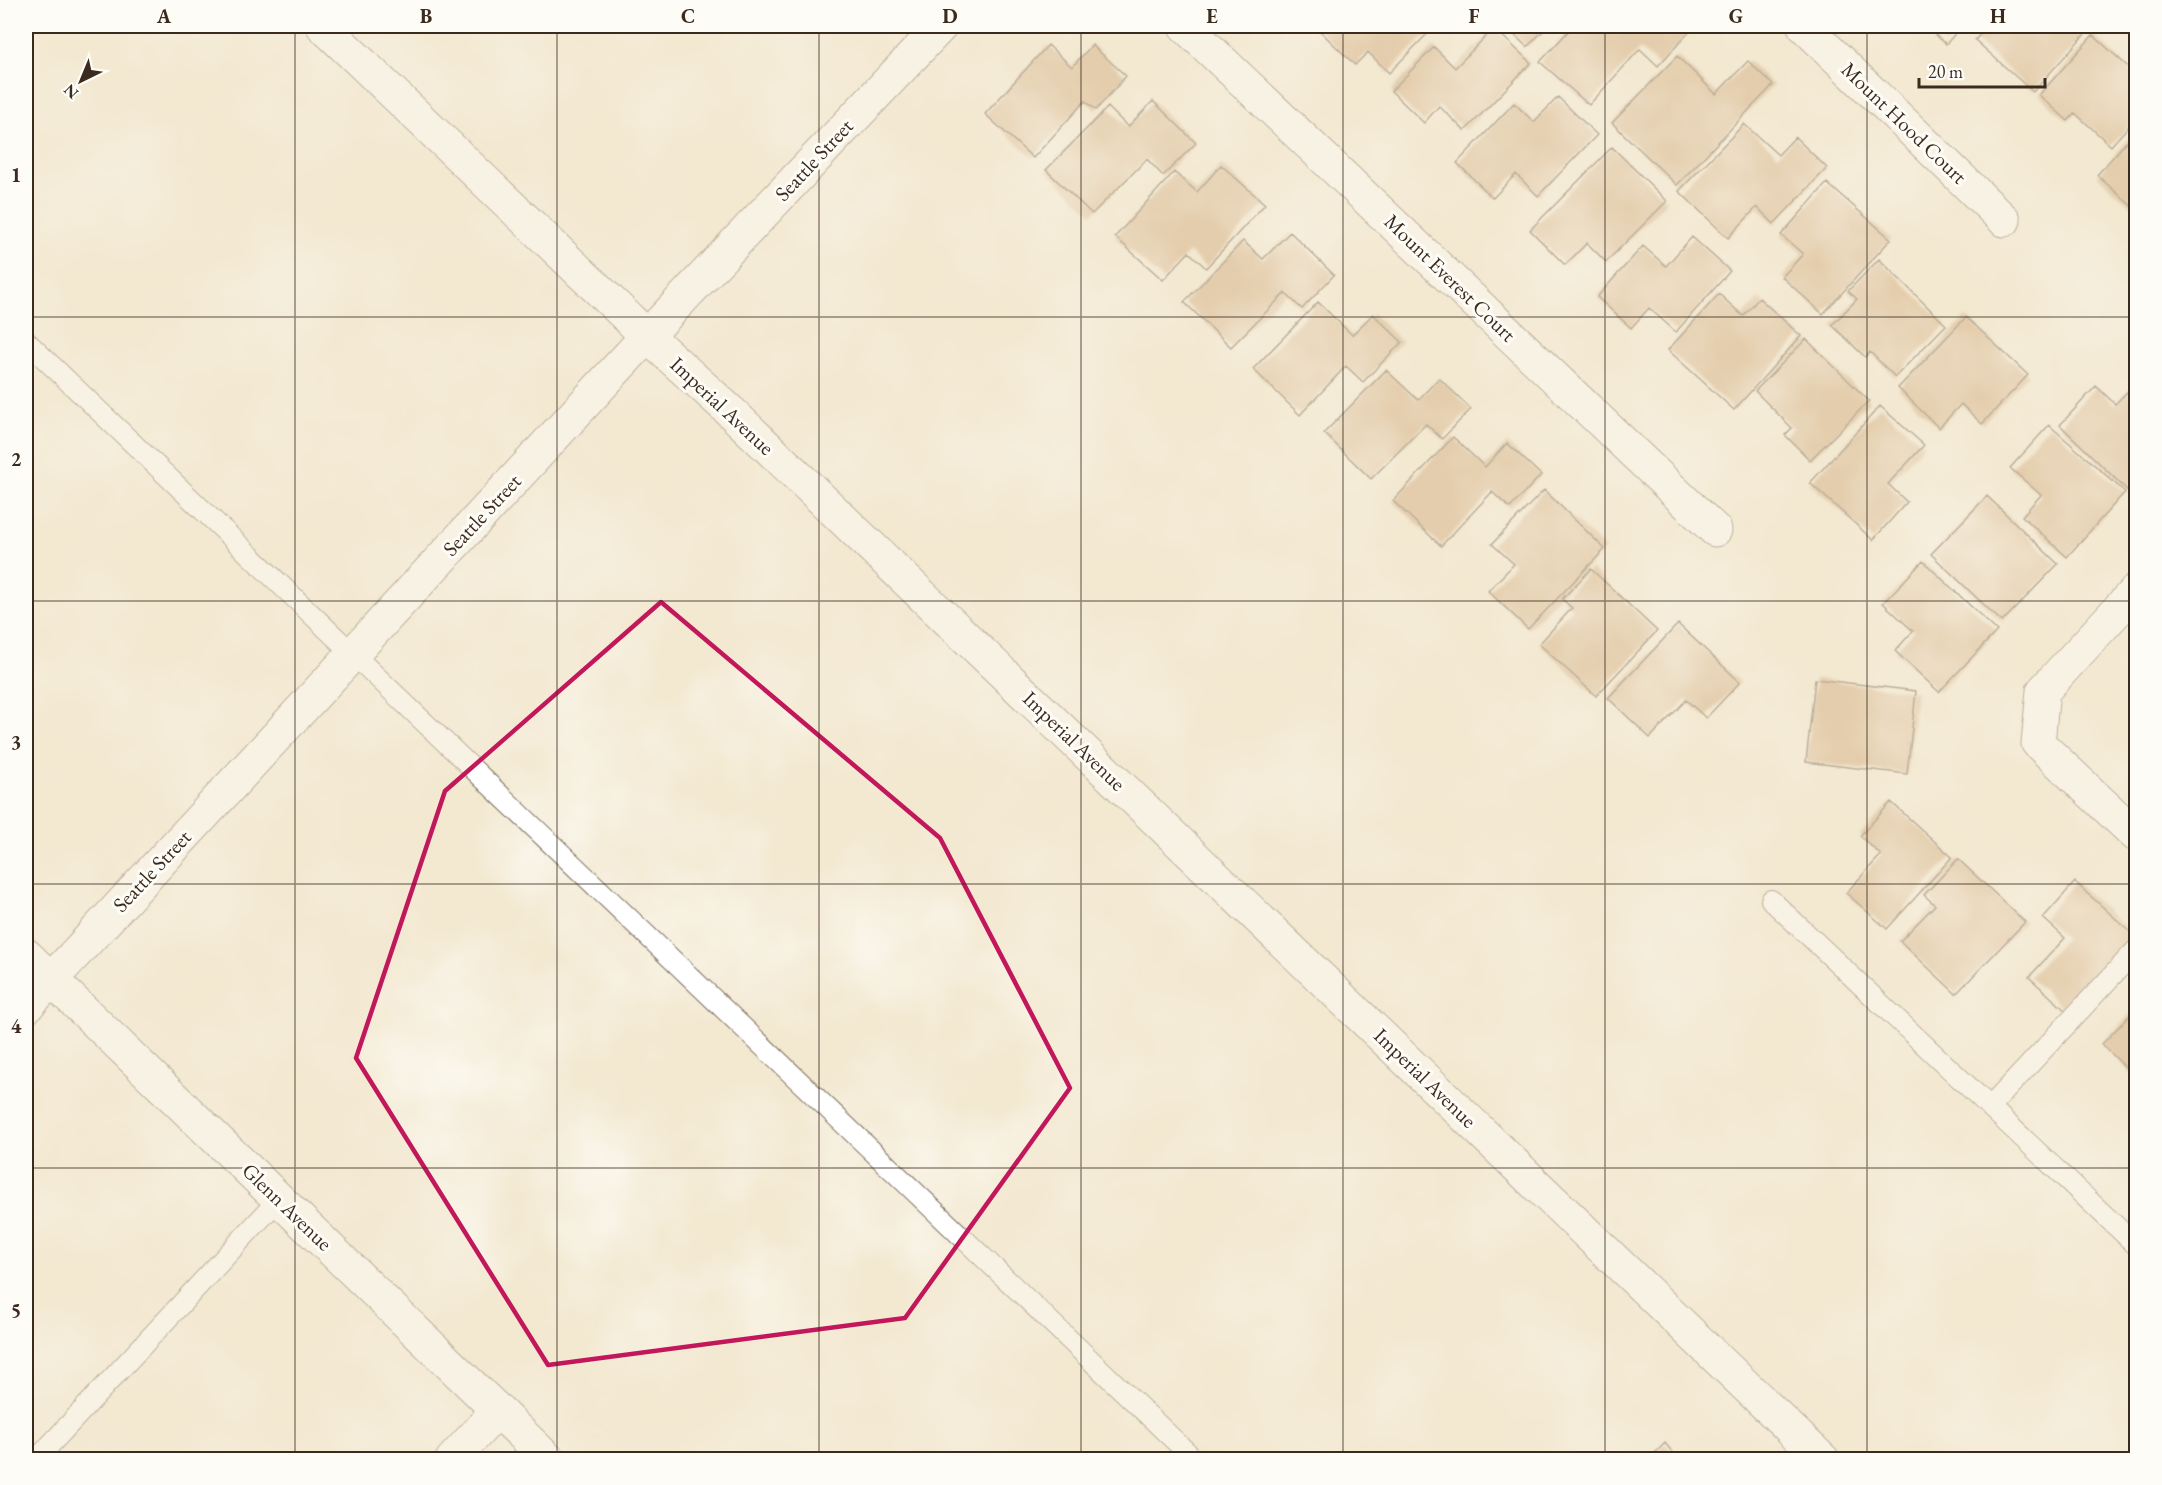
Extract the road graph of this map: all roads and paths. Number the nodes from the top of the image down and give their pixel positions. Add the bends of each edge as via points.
1 (323, 26) edge
2 (941, 26) edge
3 (1185, 26) edge
4 (1804, 26) edge
5 (2004, 220) dead end
6 (647, 336) junction
7 (26, 341) edge
8 (1714, 530) dead end
9 (2136, 590) edge
10 (353, 654) junction
11 (2136, 835) edge
12 (1771, 900) dead end
13 (2136, 950) edge
14 (26, 955) edge
15 (52, 980) junction
16 (26, 1007) edge
17 (1991, 1106) junction
18 (279, 1199) junction
19 (2136, 1245) edge
20 (498, 1410) junction
21 (36, 1460) edge
22 (452, 1460) edge
23 (549, 1460) edge
24 (1196, 1460) edge
25 (1823, 1460) edge

1 - 6 street, Imperial Avenue
2 - 6 street, Seattle Street
3 - 8 street, Mount Everest Court
4 - 5 street, Mount Hood Court
6 - 10 street, Seattle Street
6 - 25 street, Imperial Avenue via 731,412
7 - 10 lane
9 - 11 street via 2043,691 2038,743
10 - 15 street, Seattle Street
10 - 24 lane
12 - 17 lane
13 - 17 lane
14 - 15 street, Glenn Avenue
15 - 16 street, Seattle Street
15 - 18 street, Glenn Avenue
17 - 19 lane
18 - 20 street, Glenn Avenue
18 - 21 lane
20 - 22 street
20 - 23 street, Glenn Avenue

